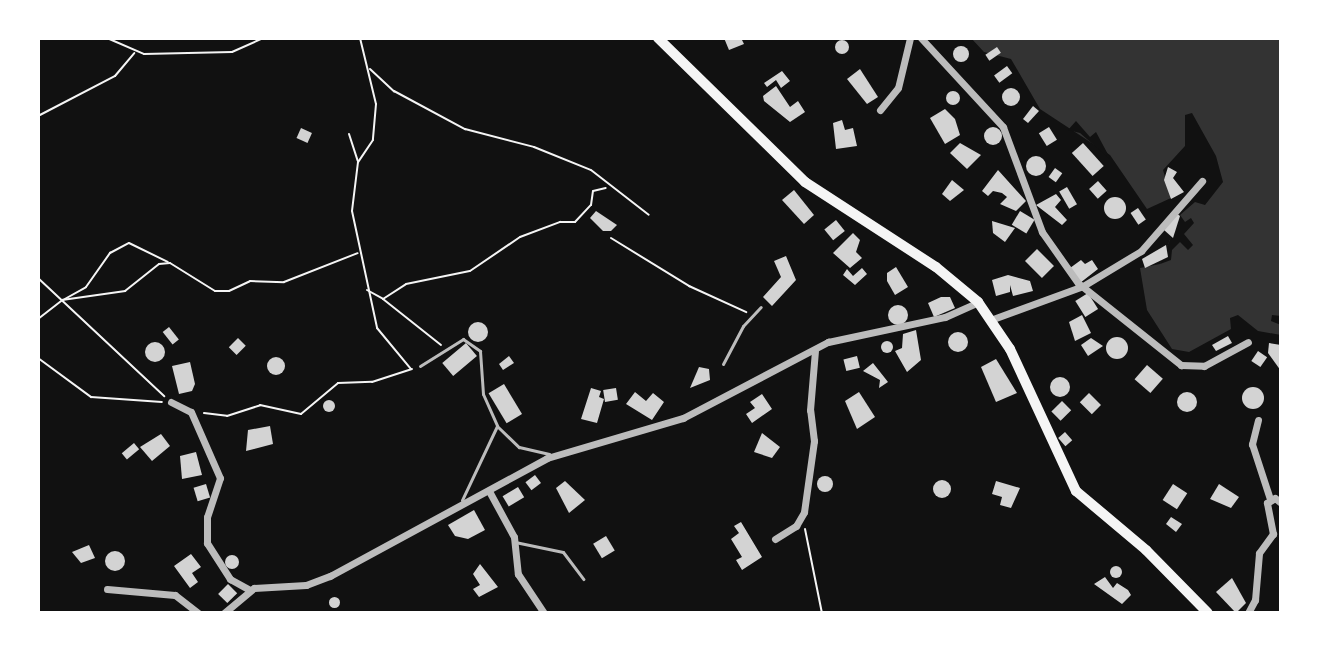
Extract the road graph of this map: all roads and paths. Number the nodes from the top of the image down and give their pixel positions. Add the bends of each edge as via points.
1 (107, 38) edge
2 (263, 38) edge
3 (360, 38) edge
4 (658, 38) edge
5 (910, 38) edge
6 (921, 38) edge
7 (135, 52) junction
8 (369, 68) junction
9 (880, 110) dead end
10 (38, 116) edge
11 (349, 134) dead end
12 (358, 162) junction
13 (1202, 181) dead end
14 (608, 187) junction
15 (649, 215) dead end
16 (611, 238) dead end
17 (358, 253) junction
18 (170, 263) junction
19 (38, 278) edge
20 (1083, 286) junction
21 (366, 290) junction
22 (383, 299) junction
23 (62, 300) junction
24 (978, 302) junction
25 (761, 307) dead end
26 (752, 316) junction
27 (38, 319) edge
28 (993, 319) junction
29 (1248, 342) dead end
30 (446, 347) junction
31 (815, 351) junction
32 (38, 358) edge
33 (723, 364) dead end
34 (420, 366) joint
35 (411, 369) junction
36 (171, 402) junction
37 (191, 412) junction
38 (1258, 420) dead end
39 (497, 426) junction
40 (553, 455) junction
41 (489, 491) junction
42 (1270, 499) junction
43 (1281, 503) edge
44 (462, 504) junction
45 (804, 512) junction
46 (775, 539) dead end
47 (515, 542) junction
48 (583, 579) dead end
49 (107, 589) dead end
50 (250, 590) junction
51 (198, 613) edge
52 (224, 613) edge
53 (544, 613) edge
54 (822, 613) edge
55 (1208, 613) edge
56 (1248, 613) edge

1 - 7 path
2 - 7 path via 232,52
3 - 8 path
4 - 24 main road via 805,182 945,273
5 - 9 street via 898,88
6 - 20 street via 1003,127 1042,232
7 - 10 path via 115,76
8 - 12 path via 376,104 373,140
8 - 14 path via 394,91 465,129 573,162
11 - 12 path
12 - 17 path via 352,211
13 - 20 street via 1141,251
14 - 15 path
14 - 22 path via 593,191 591,205 575,222 520,237 470,271 406,284
16 - 26 path via 689,286
17 - 18 path via 284,282 250,281 229,291 215,291
17 - 21 path
18 - 23 path via 147,271 125,291
18 - 23 path via 129,243 110,253 86,287
19 - 23 path
20 - 28 street
20 - 29 street via 1181,365 1204,366
21 - 22 path
21 - 35 path via 377,328
22 - 30 path
23 - 27 path
23 - 36 path
24 - 28 main road
24 - 31 street via 945,317 828,342
25 - 26 lane
26 - 33 lane
28 - 55 main road via 1076,491 1146,550
30 - 34 lane
30 - 39 lane via 464,339 479,349 483,394
31 - 40 street via 773,367 683,418
31 - 45 street via 810,410 814,441
32 - 36 path via 91,397
34 - 35 path
35 - 37 path via 372,382 338,383 301,414 260,405 227,416
36 - 37 street
37 - 50 street via 220,478 207,517 207,543 230,579
38 - 42 street via 1252,444
39 - 40 lane via 519,447
39 - 44 lane via 463,491
40 - 41 street
41 - 44 street
41 - 47 street
42 - 43 street
42 - 56 street via 1273,534 1259,553 1255,600
44 - 50 street via 315,582
45 - 46 street via 796,526
45 - 54 path
47 - 48 lane via 563,552
47 - 53 street via 518,574
49 - 51 street via 175,595
50 - 52 street

